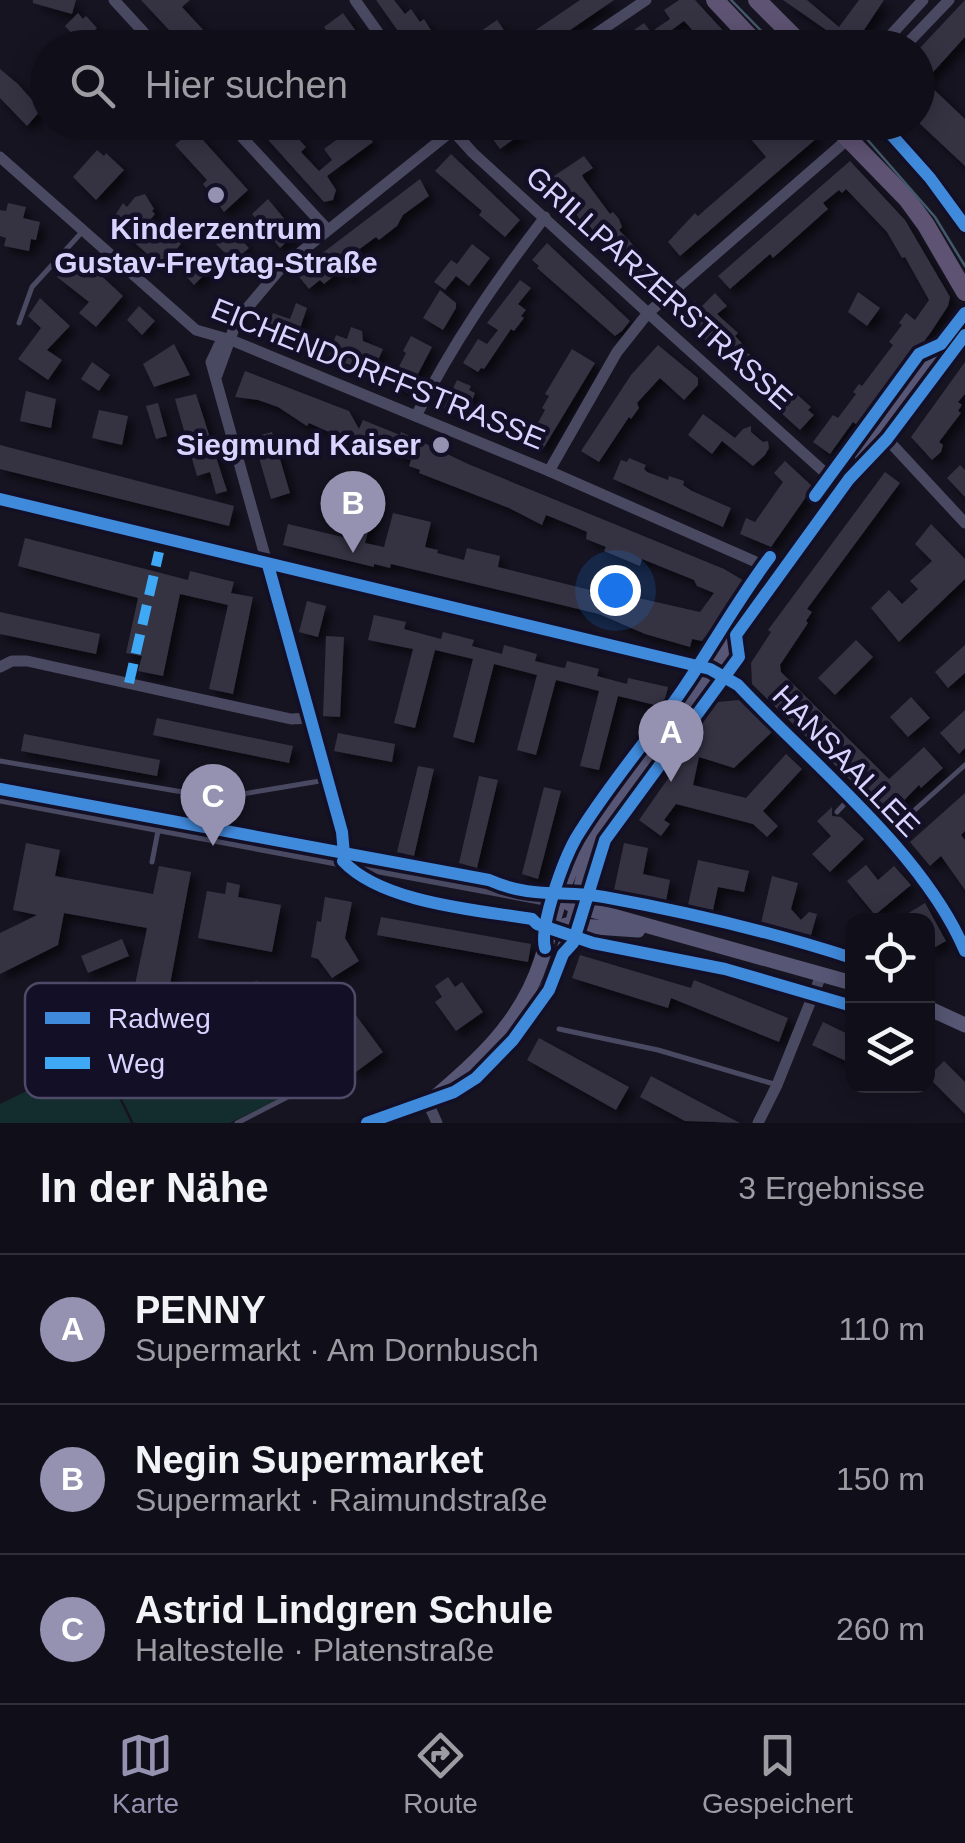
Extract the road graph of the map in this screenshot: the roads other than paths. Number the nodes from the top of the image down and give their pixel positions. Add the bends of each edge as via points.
1 (114, 0) edge
2 (355, 0) edge
3 (646, 0) edge
4 (715, 0) edge
5 (757, 0) edge
6 (924, 0) edge
7 (949, 0) edge
8 (142, 30) edge
9 (376, 30) edge
10 (602, 30) edge
11 (743, 30) edge
12 (787, 30) edge
13 (896, 30) edge
14 (920, 30) edge
15 (245, 140) edge
16 (432, 140) edge
17 (463, 140) edge
18 (847, 140) edge
19 (849, 140) edge
20 (896, 140) edge
21 (0, 157) edge
22 (545, 217) junction
23 (965, 226) edge
24 (327, 229) junction
25 (84, 230) junction
26 (965, 292) edge
27 (648, 313) junction
28 (965, 313) edge
29 (20, 322) dead end
30 (196, 330) junction
31 (965, 335) edge
32 (230, 340) junction
33 (212, 362) junction
34 (216, 380) junction
35 (416, 416) junction
36 (887, 439) junction
37 (549, 471) junction
38 (846, 483) junction
39 (0, 499) edge
40 (965, 523) edge
41 (268, 564) junction
42 (776, 578) junction
43 (0, 666) edge
44 (710, 669) junction
45 (311, 718) junction
46 (0, 761) edge
47 (965, 765) edge
48 (326, 780) junction
49 (0, 798) edge
50 (849, 799) junction
51 (837, 812) dead end
52 (159, 827) junction
53 (886, 836) junction
54 (344, 861) junction
55 (152, 862) dead end
56 (569, 904) junction
57 (553, 923) junction
58 (572, 926) junction
59 (660, 932) junction
60 (962, 933) edge
61 (965, 951) edge
62 (822, 973) junction
63 (845, 980) edge
64 (935, 1011) edge
65 (965, 1024) edge
66 (559, 1029) dead end
67 (777, 1085) junction
68 (285, 1098) edge
69 (428, 1103) junction
70 (237, 1123) edge
71 (367, 1123) edge
72 (438, 1123) edge
73 (758, 1123) edge

1 - 8 street
2 - 9 street
3 - 10 street
4 - 11 main road
5 - 12 main road
6 - 13 street
7 - 14 street
15 - 24 street
16 - 24 street
17 - 22 street, GRILLPARZERSTRASSE
18 - 27 street
19 - 26 main road via 907,199
20 - 23 main road
21 - 25 street, EICHENDORFFSTRASSE
22 - 27 street, GRILLPARZERSTRASSE
22 - 35 street via 448,352
24 - 32 street via 280,268 237,320
25 - 29 lane via 32,288
25 - 30 street, EICHENDORFFSTRASSE
27 - 37 street via 617,352
27 - 38 street, GRILLPARZERSTRASSE
28 - 38 main road
30 - 32 street, EICHENDORFFSTRASSE
30 - 33 street
31 - 36 main road
32 - 33 street via 219,345
32 - 34 street
32 - 35 street, EICHENDORFFSTRASSE
33 - 34 street
34 - 41 street
35 - 37 street, EICHENDORFFSTRASSE
36 - 38 main road
36 - 40 street
37 - 42 street, EICHENDORFFSTRASSE via 756,562
38 - 42 main road
39 - 41 street
41 - 44 street
41 - 45 street
42 - 44 main road
43 - 45 street via 28,661
44 - 50 street, HANSAALLEE via 738,685
44 - 56 main road via 578,852
45 - 48 street
46 - 48 lane via 218,798
47 - 53 lane
48 - 54 street
49 - 52 street
50 - 51 lane
50 - 53 street, HANSAALLEE
52 - 54 street
52 - 55 lane
53 - 60 street, HANSAALLEE
54 - 56 street
54 - 57 street via 388,891
56 - 57 main road
56 - 58 main road
56 - 59 main road
57 - 58 main road
57 - 69 main road via 512,1022
58 - 59 main road
58 - 69 main road via 549,990 514,1040 476,1078
59 - 62 main road
60 - 61 street, HANSAALLEE
62 - 63 main road
62 - 67 street
64 - 65 main road
66 - 67 lane
67 - 73 street
68 - 70 lane
69 - 71 main road
69 - 72 street

